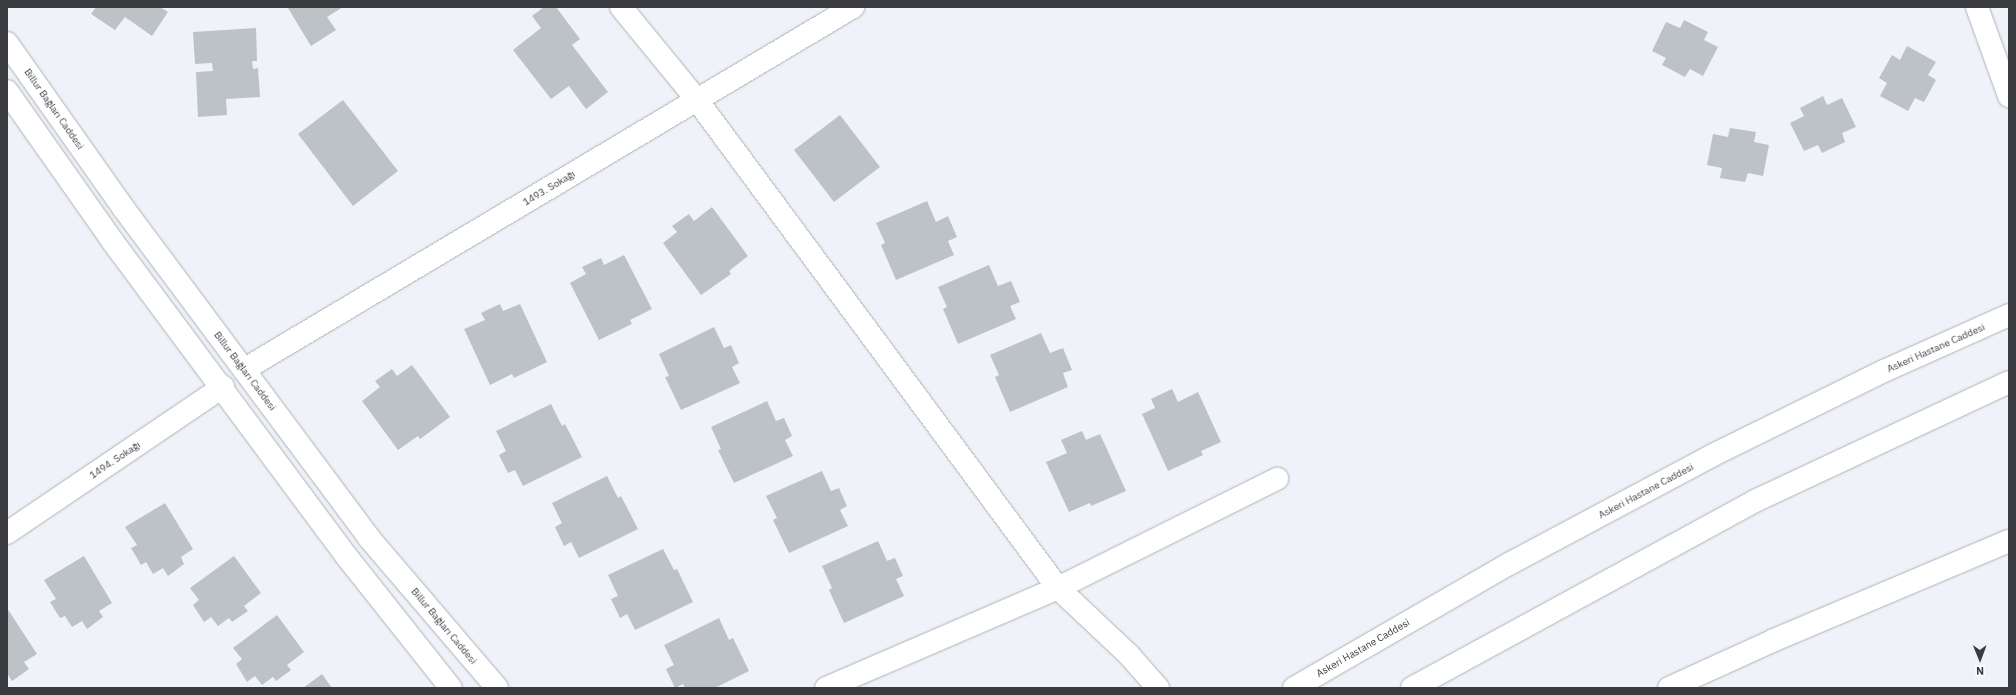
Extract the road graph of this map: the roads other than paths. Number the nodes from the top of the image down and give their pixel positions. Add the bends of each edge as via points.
1 (621, 7) edge
2 (853, 7) edge
3 (1977, 7) edge
4 (7, 43) edge
5 (7, 91) edge
6 (2009, 96) edge
7 (697, 100) junction
8 (2009, 315) edge
9 (245, 370) junction
10 (2009, 382) edge
11 (223, 387) junction
12 (1277, 480) dead end
13 (7, 533) edge
14 (2009, 541) edge
15 (1058, 588) junction
16 (451, 688) edge
17 (497, 688) edge
18 (826, 688) edge
19 (1158, 688) edge
20 (1294, 688) edge
21 (1412, 688) edge
22 (1669, 688) edge

1 - 7 street
2 - 7 street, 1493. Sokağı
3 - 6 street
4 - 9 street, Billur Bağları Caddesi via 124,209
5 - 11 street via 113,242
7 - 9 street, 1493. Sokağı
7 - 15 street
8 - 20 street, Askeri Hastane Caddesi via 1884,371 1706,459 1509,564
9 - 17 street, Billur Bağları Caddesi via 369,538
10 - 21 street via 1755,501
11 - 13 street, 1494. Sokağı
11 - 16 street via 347,557
12 - 15 street
14 - 22 street via 1772,641
15 - 18 street
15 - 19 street via 1129,655

